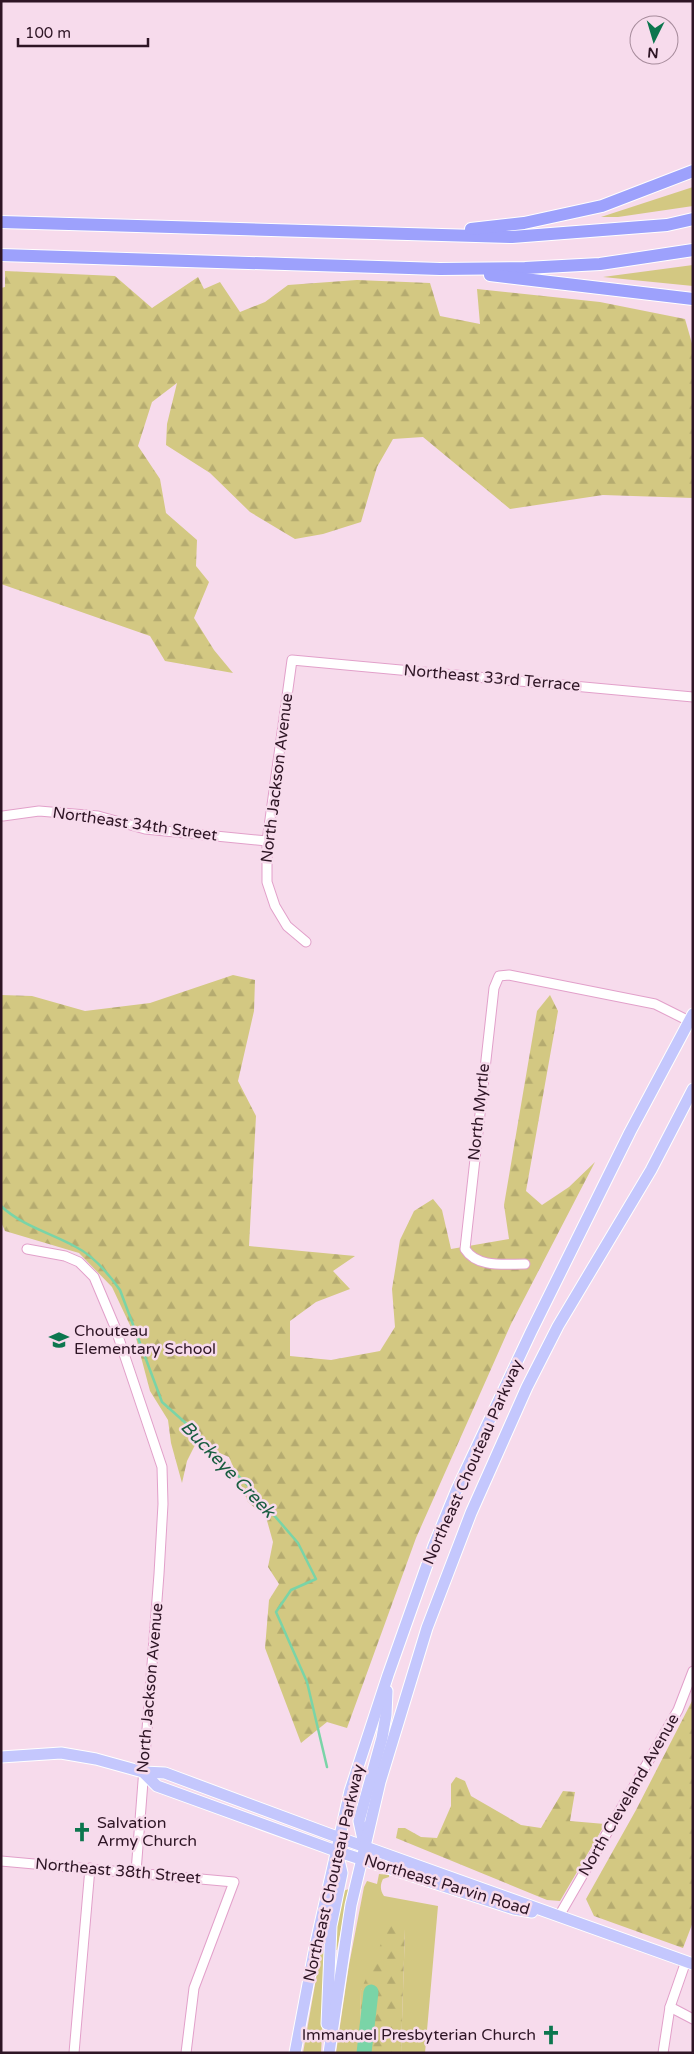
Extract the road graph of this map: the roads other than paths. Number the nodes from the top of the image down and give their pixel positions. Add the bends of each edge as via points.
1 (693, 171) edge
2 (693, 219) edge
3 (1, 222) edge
4 (435, 234) junction
5 (693, 250) edge
6 (1, 255) edge
7 (440, 269) junction
8 (693, 299) edge
9 (292, 660) joint
10 (693, 697) edge
11 (4, 816) dead end
12 (267, 841) junction
13 (306, 942) dead end
14 (692, 1019) edge
15 (693, 1089) edge
16 (27, 1249) dead end
17 (525, 1264) dead end
18 (693, 1671) edge
19 (388, 1675) junction
20 (1, 1756) edge
21 (143, 1772) junction
22 (334, 1836) junction
23 (365, 1847) junction
24 (336, 1851) junction
25 (362, 1859) junction
26 (1, 1860) edge
27 (374, 1863) junction
28 (90, 1868) junction
29 (136, 1872) junction
30 (559, 1916) junction
31 (689, 1962) edge
32 (670, 2007) junction
33 (693, 2019) edge
34 (74, 2053) edge
35 (186, 2053) edge
36 (295, 2053) edge
37 (328, 2053) edge
38 (663, 2053) edge

1 - 4 highway via 602,206 524,223
2 - 4 highway via 666,225 522,237
3 - 4 highway
5 - 7 highway via 600,264
6 - 7 highway
7 - 8 highway
9 - 10 street, Northeast 33rd Terrace
9 - 12 street, North Jackson Avenue
11 - 12 street, Northeast 34th Street via 39,811 98,816 145,829
12 - 13 street, North Jackson Avenue via 267,882 275,906 287,926
14 - 17 street, North Myrtle via 655,1004 509,974 499,976 494,988 465,1249 478,1261
14 - 19 main road, Northeast Chouteau Parkway via 630,1132 461,1481 434,1545
15 - 23 main road, Northeast Chouteau Parkway via 651,1170 558,1326 493,1462 427,1628 380,1782
16 - 21 street, North Jackson Avenue via 65,1256 79,1262 94,1277 115,1327 162,1467 160,1574
18 - 30 street, North Cleveland Avenue via 678,1710
19 - 22 main road, Northeast Chouteau Parkway
19 - 23 main road via 382,1738 360,1821
20 - 21 main road, Northeast Parvin Road via 61,1753
21 - 22 main road, Northeast Parvin Road via 166,1773
21 - 24 main road, Northeast Parvin Road via 158,1786
21 - 29 street, North Jackson Avenue
22 - 23 main road, Northeast Parvin Road
22 - 24 main road, Northeast Chouteau Parkway
23 - 25 main road, Northeast Chouteau Parkway
23 - 27 main road via 368,1858
23 - 30 main road, Northeast Parvin Road
24 - 25 main road, Northeast Parvin Road
24 - 36 main road, Northeast Chouteau Parkway
24 - 37 main road via 342,1872 331,1926 327,1985
25 - 27 main road, Northeast Parvin Road
25 - 37 main road, Northeast Chouteau Parkway via 351,1906
26 - 28 street, Northeast 38th Street
27 - 30 main road, Northeast Parvin Road via 514,1909
28 - 29 street, Northeast 38th Street
28 - 34 street
29 - 35 street, Northeast 38th Street via 234,1882 194,1988
30 - 31 main road, Northeast Parvin Road
31 - 32 street
32 - 33 street
32 - 38 street

